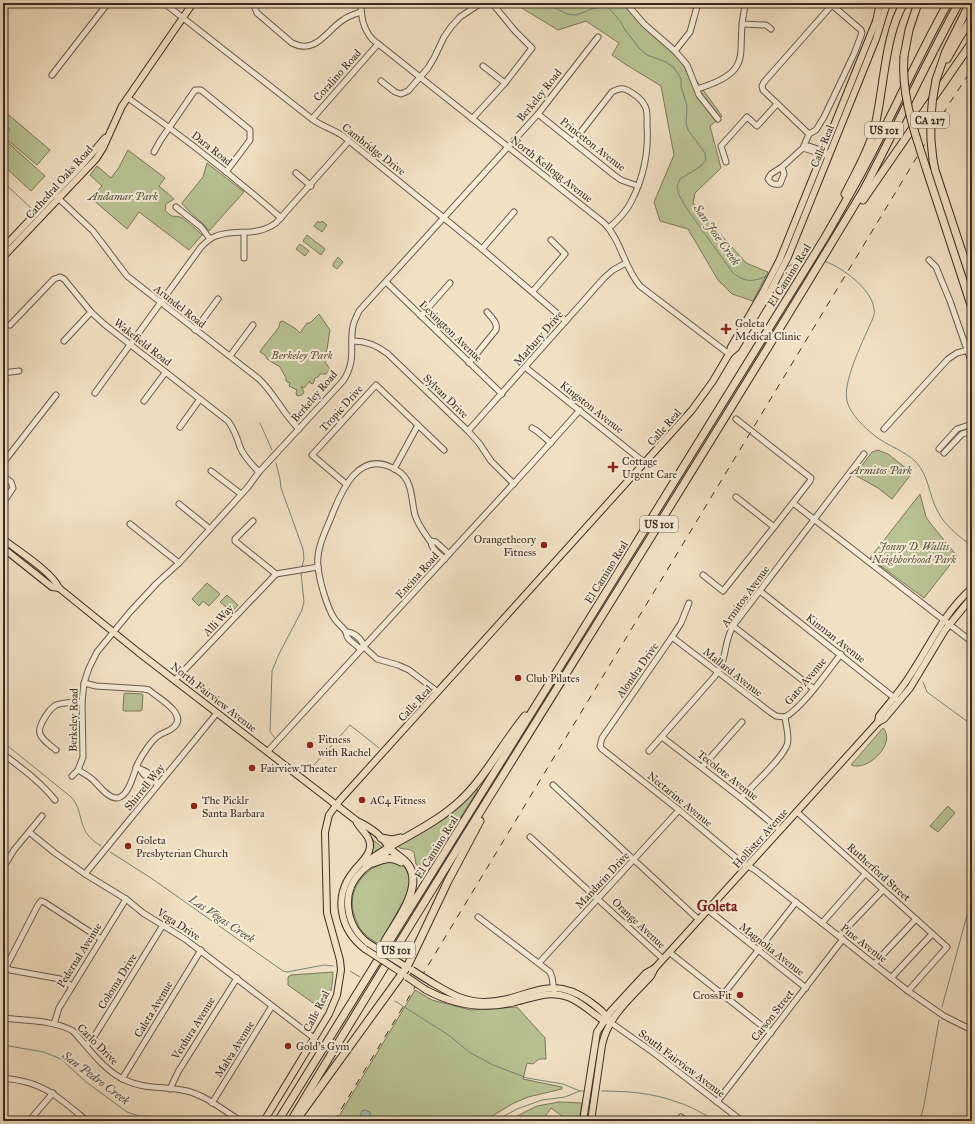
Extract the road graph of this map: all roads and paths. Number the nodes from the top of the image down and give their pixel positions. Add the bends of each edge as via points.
1 (108, 3) edge
2 (164, 3) edge
3 (193, 3) edge
4 (252, 3) edge
5 (361, 3) edge
6 (481, 3) edge
7 (492, 3) edge
8 (627, 3) edge
9 (698, 3) edge
10 (746, 3) edge
11 (880, 3) edge
12 (887, 3) edge
13 (904, 3) edge
14 (918, 3) edge
15 (922, 3) edge
16 (948, 3) edge
17 (959, 3) edge
18 (970, 3) edge
19 (361, 12) junction
20 (183, 18) junction
21 (972, 18) edge
22 (913, 20) junction
23 (742, 24) junction
24 (771, 29) dead end
25 (598, 37) dead end
26 (972, 42) edge
27 (378, 44) junction
28 (675, 51) junction
29 (483, 66) dead end
30 (52, 75) dead end
31 (420, 78) junction
32 (936, 80) junction
33 (381, 81) dead end
34 (505, 83) junction
35 (697, 89) junction
36 (128, 98) junction
37 (777, 104) junction
38 (538, 114) junction
39 (312, 119) junction
40 (472, 119) junction
41 (718, 119) dead end
42 (169, 127) junction
43 (109, 134) junction
44 (809, 134) junction
45 (349, 141) junction
46 (573, 142) junction
47 (804, 146) junction
48 (508, 147) junction
49 (154, 152) dead end
50 (823, 153) junction
51 (829, 155) junction
52 (726, 162) dead end
53 (782, 167) dead end
54 (226, 172) junction
55 (296, 173) dead end
56 (311, 186) junction
57 (638, 186) junction
58 (54, 194) junction
59 (59, 199) junction
60 (176, 207) dead end
61 (514, 212) dead end
62 (848, 216) junction
63 (281, 218) junction
64 (444, 218) junction
65 (608, 228) junction
66 (244, 233) junction
67 (210, 239) junction
68 (824, 239) junction
69 (551, 240) dead end
70 (3, 248) edge
71 (482, 249) junction
72 (777, 249) dead end
73 (786, 254) junction
74 (3, 257) edge
75 (244, 258) dead end
76 (929, 260) dead end
77 (626, 263) junction
78 (386, 282) junction
79 (972, 282) edge
80 (450, 283) dead end
81 (533, 292) junction
82 (218, 299) dead end
83 (161, 304) junction
84 (971, 306) edge
85 (90, 312) junction
86 (487, 312) dead end
87 (972, 314) edge
88 (421, 316) junction
89 (566, 321) junction
90 (10, 325) dead end
91 (253, 325) dead end
92 (195, 330) junction
93 (64, 341) dead end
94 (353, 341) junction
95 (131, 346) junction
96 (968, 350) junction
97 (729, 354) junction
98 (230, 356) junction
99 (3, 362) edge
100 (468, 363) junction
101 (972, 364) edge
102 (525, 367) junction
103 (19, 371) dead end
104 (4, 373) edge
105 (165, 373) junction
106 (3, 393) edge
107 (95, 393) dead end
108 (502, 394) junction
109 (56, 395) dead end
110 (200, 399) junction
111 (144, 401) dead end
112 (580, 410) junction
113 (736, 419) dead end
114 (972, 424) edge
115 (418, 425) junction
116 (180, 427) dead end
117 (532, 428) dead end
118 (299, 429) junction
119 (884, 429) dead end
120 (468, 431) junction
121 (972, 431) edge
122 (551, 443) junction
123 (939, 449) dead end
124 (444, 450) dead end
125 (944, 453) dead end
126 (864, 454) dead end
127 (3, 463) edge
128 (645, 463) junction
129 (394, 469) junction
130 (211, 471) dead end
131 (259, 472) junction
132 (3, 476) edge
133 (346, 484) junction
134 (514, 484) junction
135 (241, 494) junction
136 (736, 497) dead end
137 (3, 503) edge
138 (793, 503) junction
139 (180, 504) dead end
140 (815, 520) junction
141 (253, 521) dead end
142 (130, 524) dead end
143 (774, 527) junction
144 (210, 529) junction
145 (3, 539) edge
146 (431, 542) junction
147 (3, 548) edge
148 (450, 554) junction
149 (445, 559) junction
150 (179, 563) junction
151 (318, 567) junction
152 (276, 574) junction
153 (703, 576) dead end
154 (59, 588) junction
155 (972, 588) edge
156 (760, 592) junction
157 (972, 597) edge
158 (689, 603) dead end
159 (943, 620) junction
160 (949, 625) junction
161 (733, 626) junction
162 (113, 632) junction
163 (672, 637) junction
164 (972, 642) edge
165 (364, 648) junction
166 (841, 654) junction
167 (718, 672) junction
168 (176, 680) junction
169 (84, 683) junction
170 (814, 689) junction
171 (438, 692) junction
172 (897, 699) junction
173 (82, 702) junction
174 (538, 704) junction
175 (217, 713) junction
176 (785, 717) junction
177 (742, 722) dead end
178 (662, 737) junction
179 (600, 746) joint
180 (56, 750) dead end
181 (649, 751) dead end
182 (268, 752) junction
183 (3, 754) edge
184 (702, 767) junction
185 (138, 768) junction
186 (78, 770) junction
187 (72, 776) dead end
188 (501, 779) junction
189 (158, 783) junction
190 (553, 785) dead end
191 (741, 798) junction
192 (54, 800) dead end
193 (336, 805) junction
194 (679, 810) junction
195 (797, 812) junction
196 (42, 816) dead end
197 (440, 816) junction
198 (356, 821) junction
199 (780, 830) junction
200 (29, 832) junction
201 (530, 837) dead end
202 (381, 838) junction
203 (390, 848) junction
204 (634, 859) junction
205 (373, 863) junction
206 (748, 866) junction
207 (357, 867) junction
208 (3, 868) edge
209 (85, 874) junction
210 (865, 874) junction
211 (413, 876) junction
212 (884, 890) junction
213 (126, 899) junction
214 (598, 899) junction
215 (796, 902) junction
216 (708, 910) junction
217 (478, 916) dead end
218 (916, 919) junction
219 (699, 920) junction
220 (822, 923) junction
221 (163, 925) junction
222 (932, 934) junction
223 (841, 938) junction
224 (101, 939) junction
225 (366, 946) junction
226 (200, 950) junction
227 (758, 950) junction
228 (669, 952) junction
229 (663, 959) junction
230 (540, 963) junction
231 (874, 964) junction
232 (4, 967) edge
233 (655, 968) junction
234 (405, 970) junction
235 (236, 978) junction
236 (368, 978) junction
237 (891, 978) junction
238 (431, 982) joint
239 (72, 986) junction
240 (806, 988) junction
241 (426, 990) joint
242 (554, 991) junction
243 (908, 991) junction
244 (723, 995) junction
245 (272, 1006) junction
246 (3, 1018) edge
247 (606, 1018) junction
248 (610, 1022) junction
249 (54, 1024) junction
250 (972, 1030) edge
251 (771, 1033) junction
252 (314, 1038) junction
253 (86, 1045) junction
254 (3, 1078) edge
255 (122, 1079) junction
256 (170, 1089) junction
257 (53, 1093) junction
258 (717, 1102) junction
259 (212, 1103) junction
260 (681, 1117) dead end
261 (29, 1121) edge
262 (87, 1121) edge
263 (241, 1121) edge
264 (264, 1121) edge
265 (278, 1121) edge
266 (291, 1121) edge
267 (296, 1121) edge
268 (583, 1121) edge
269 (591, 1121) edge
270 (687, 1121) edge
271 (742, 1121) edge

1 - 30 street
2 - 20 street, Cambridge Drive
3 - 20 main road, Cathedral Oaks Road
4 - 19 street via 257,13 298,46 317,43 345,18
5 - 19 street, North Kellogg Avenue
6 - 31 street via 451,26
7 - 34 street via 532,48
8 - 28 street via 644,24
9 - 28 street via 690,32
10 - 23 street
11 - 50 main road, Calle Real via 876,21
12 - 51 main road, Calle Real via 876,39
13 - 68 highway via 891,37 871,141
14 - 22 highway
15 - 22 highway
16 - 68 highway, El Camino Real / US 101 via 855,186
17 - 62 highway, El Camino Real / US 101
18 - 32 highway via 946,51
19 - 27 street, North Kellogg Avenue via 364,26
20 - 36 main road, Cathedral Oaks Road
20 - 39 street, Cambridge Drive
21 - 32 highway
22 - 84 highway, CA 217, bridge via 904,56 903,81 908,109
23 - 24 street via 766,25
23 - 35 street via 742,48 738,65 728,76
25 - 38 street, Berkeley Road
26 - 62 highway via 862,202
27 - 31 street, North Kellogg Avenue
27 - 39 street, Coralino Road
28 - 35 street via 688,65
29 - 34 street
31 - 33 street via 408,91 401,94
31 - 40 street, North Kellogg Avenue
32 - 79 highway, CA 217, bridge via 930,113 933,160
34 - 40 street
35 - 41 street via 704,103
36 - 42 street, Dara Road
36 - 43 main road, Cathedral Oaks Road
37 - 44 street
37 - 44 street via 763,90 764,82 829,8 834,6 861,30 862,34 824,117 815,131
37 - 52 street via 757,126 747,117 721,146
38 - 46 street, Princeton Avenue
38 - 48 street, Berkeley Road
39 - 45 street, Cambridge Drive
40 - 48 street, North Kellogg Avenue
42 - 49 street
42 - 54 street, Dara Road
42 - 54 street via 195,90 201,90 254,134
43 - 58 main road, Cathedral Oaks Road
43 - 59 main road, Cathedral Oaks Road via 96,158
44 - 47 street
45 - 56 street
45 - 64 street, Cambridge Drive
46 - 57 street, Princeton Avenue via 621,180
46 - 57 street via 612,92 620,88 634,93 645,106 648,133 647,158
47 - 50 street
47 - 53 street
48 - 64 street, Berkeley Road
48 - 65 street, North Kellogg Avenue
50 - 51 street
50 - 73 main road, Calle Real
51 - 73 main road, Calle Real
54 - 63 street, Dara Road
55 - 56 street
56 - 63 street
57 - 65 street via 624,212
58 - 59 street, Arundel Road
58 - 70 main road, Cathedral Oaks Road
59 - 74 main road, Cathedral Oaks Road
59 - 83 street, Arundel Road via 93,231 127,276
60 - 67 street via 201,227
61 - 71 street
62 - 188 highway, El Camino Real / US 101
63 - 66 street via 269,228
64 - 71 street, Cambridge Drive
64 - 78 street, Berkeley Road
65 - 77 street, North Kellogg Avenue via 616,238
66 - 67 street via 223,234
66 - 75 street
67 - 83 street via 197,252
68 - 174 highway, El Camino Real / US 101
69 - 81 street via 565,254
71 - 81 street, Cambridge Drive
72 - 73 street
73 - 97 main road, Calle Real via 778,263
73 - 97 main road, Calle Real via 777,279 736,348
76 - 96 street via 936,267
77 - 89 street, Marbury Drive via 608,274
77 - 97 street, North Kellogg Avenue via 642,288
78 - 88 street, Lexington Avenue
78 - 94 street, Berkeley Road via 359,311 353,326
80 - 88 street
81 - 89 street, Cambridge Drive
82 - 92 street
83 - 92 street, Arundel Road
83 - 95 street
84 - 87 highway
85 - 90 street, Wakefield Road via 64,279 56,278
85 - 93 street
85 - 95 street, Wakefield Road
86 - 100 street via 496,323 496,330
88 - 100 street, Lexington Avenue
89 - 102 street, Marbury Drive
91 - 98 street
92 - 98 street, Arundel Road
94 - 118 street, Berkeley Road via 352,358 345,377
94 - 120 street, Sylvan Drive via 366,342 384,351
95 - 105 street, Wakefield Road
95 - 107 street
96 - 101 street
96 - 119 street via 957,353 948,360
97 - 128 main road, Calle Real via 692,410
98 - 118 street, Arundel Road via 267,387
99 - 104 street
100 - 108 street, Lexington Avenue
102 - 108 street, Marbury Drive
102 - 112 street, Kingston Avenue
103 - 104 street
104 - 106 street
105 - 110 street, Wakefield Road
105 - 111 street
108 - 120 street, Marbury Drive
109 - 127 street
110 - 116 street
110 - 131 street, Wakefield Road via 232,426 244,454
112 - 122 street, Encina Road
112 - 128 street, Kingston Avenue
113 - 138 street via 809,476 810,481
114 - 123 street via 957,429
115 - 124 street, Tropic Drive
115 - 129 street
115 - 133 street, Tropic Drive via 376,385 312,455
117 - 122 street
118 - 131 street, Berkeley Road
120 - 134 street, Sylvan Drive via 491,461
121 - 125 street via 962,434
122 - 134 street, Encina Road
126 - 140 street, Armitos Avenue
128 - 171 main road, Calle Real
129 - 133 street via 371,465 358,471
129 - 146 street via 408,482 415,515
130 - 135 street
131 - 135 street, Berkeley Road
132 - 137 street via 11,482 13,488
133 - 151 street via 321,544
134 - 148 street, Encina Road
135 - 144 street, Berkeley Road
136 - 143 street
138 - 140 street
138 - 143 street
139 - 144 street
140 - 156 street, Armitos Avenue
140 - 159 street
141 - 152 street via 234,539
142 - 150 street
143 - 153 street via 723,590
144 - 150 street, Berkeley Road
145 - 154 main road, North Fairview Avenue via 56,582
146 - 148 street via 436,542
146 - 149 street via 432,547
147 - 154 main road, North Fairview Avenue via 52,587
148 - 149 street, Encina Road
149 - 165 street, Encina Road
150 - 162 street, Berkeley Road via 153,586
151 - 152 street
151 - 165 street via 330,612 346,632 351,632 363,642
152 - 168 street, Alli Way
154 - 162 main road, North Fairview Avenue
155 - 159 main road, Hollister Avenue
156 - 161 street, Armitos Avenue
156 - 166 street, Kinman Avenue
157 - 160 main road, Hollister Avenue
158 - 163 street, Alondra Drive
159 - 160 street
159 - 172 main road, Hollister Avenue
160 - 164 street
160 - 172 main road, Hollister Avenue via 917,678
161 - 167 street, Armitos Avenue via 727,639 723,664
161 - 170 street
162 - 168 main road, North Fairview Avenue
162 - 169 street, Berkeley Road via 91,662
163 - 167 street, Mallard Avenue
163 - 179 street, Alondra Drive via 602,738
165 - 171 street via 377,659 409,670
165 - 182 street, Encina Road
166 - 170 street, Gato Avenue
166 - 172 street, Kinman Avenue
167 - 176 street, Mallard Avenue via 776,716
167 - 178 street, Armitos Avenue
168 - 175 main road, North Fairview Avenue
169 - 173 street, Berkeley Road
169 - 185 street via 149,690 176,712 176,726 158,736 143,755
170 - 176 street, Gato Avenue via 790,715
171 - 193 main road, Calle Real
172 - 195 main road, Hollister Avenue via 884,719 878,722
173 - 180 street via 56,706 41,724 40,735
173 - 186 street, Berkeley Road via 84,750
174 - 197 highway via 524,717 472,789
174 - 236 highway, El Camino Real / US 101
175 - 182 main road, North Fairview Avenue
175 - 189 street, Shirrell Way
176 - 191 street, Gato Avenue via 787,745 781,755
177 - 184 street
178 - 181 street, Armitos Avenue
178 - 184 street, Tecolote Avenue
179 - 194 street, Nectarine Avenue
182 - 193 main road, North Fairview Avenue
183 - 192 street via 47,790
184 - 191 street, Tecolote Avenue
185 - 186 street via 128,788 117,798 110,796
185 - 189 street
186 - 187 street, Berkeley Road
188 - 234 highway via 498,790 456,865
188 - 266 highway, El Camino Real / US 101
189 - 209 street, Shirrell Way
190 - 204 street
191 - 199 street, Tecolote Avenue
193 - 198 main road, North Fairview Avenue
193 - 252 main road, Calle Real via 327,819 325,840 327,913 340,960 340,980 333,1006
194 - 204 street, Mandarin Drive
194 - 206 street, Nectarine Avenue
195 - 199 main road, Hollister Avenue
195 - 210 street, Rutherford Street
196 - 200 street
197 - 202 highway via 398,839
197 - 203 highway
198 - 202 main road, North Fairview Avenue
198 - 207 main road, North Fairview Avenue via 367,835 370,846 368,854
199 - 206 main road, Hollister Avenue
200 - 208 street
200 - 209 street, Vega Drive
201 - 214 street, Orange Avenue
202 - 203 main road, North Fairview Avenue
203 - 205 main road, North Fairview Avenue
203 - 207 main road, North Fairview Avenue
203 - 211 highway via 407,863
204 - 214 street, Mandarin Drive
204 - 219 street
205 - 211 highway via 385,858 397,859
205 - 225 main road, North Fairview Avenue via 355,880 350,889 348,903 354,927
206 - 215 street, Pine Avenue
206 - 216 main road, Hollister Avenue
207 - 225 main road, North Fairview Avenue via 345,886 342,899 343,920 358,943
209 - 213 street, Vega Drive
210 - 212 street, Rutherford Street
210 - 220 street
211 - 236 highway via 410,895
212 - 218 street, Rutherford Street
212 - 223 street, Carson Street
213 - 221 street, Vega Drive
213 - 224 street, Pedernal Avenue
214 - 229 street, Orange Avenue
214 - 230 street, Mandarin Drive
215 - 220 street, Pine Avenue
215 - 227 street
216 - 219 main road, Hollister Avenue
216 - 227 street, Magnolia Avenue
217 - 230 street
218 - 222 street, Rutherford Street
218 - 231 street
219 - 228 main road, Hollister Avenue
220 - 223 street, Pine Avenue
221 - 226 street, Vega Drive
221 - 253 street, Coloma Drive via 92,1040
222 - 237 street
222 - 243 street, Rutherford Street via 947,947
223 - 231 street, Pine Avenue
223 - 240 street, Carson Street
224 - 232 street via 41,901
224 - 239 street, Pedernal Avenue
225 - 234 main road, North Fairview Avenue, bridge
226 - 235 street, Vega Drive
226 - 255 street, Caleta Avenue
227 - 240 street, Magnolia Avenue
227 - 244 street
228 - 229 main road, Hollister Avenue
228 - 244 street, Orange Avenue
229 - 233 main road, Hollister Avenue
230 - 242 street via 550,972
231 - 237 street, Pine Avenue
232 - 239 street via 60,979
233 - 247 main road, Hollister Avenue via 646,973
233 - 248 main road, Hollister Avenue via 651,976
234 - 238 main road, North Fairview Avenue, bridge
234 - 241 main road, North Fairview Avenue, bridge
234 - 267 highway
235 - 245 street, Vega Drive
235 - 256 street, Verdura Avenue
236 - 265 highway, El Camino Real / US 101
237 - 243 street, Pine Avenue
238 - 242 main road, South Fairview Avenue via 456,996 484,1002 504,1000 537,990
239 - 249 street, Pedernal Avenue via 59,1008
240 - 251 street, Carson Street
241 - 242 main road, South Fairview Avenue via 451,1001 479,1006 504,1004
242 - 247 main road, South Fairview Avenue via 571,990 585,998
243 - 250 street, Pine Avenue via 944,1016
244 - 251 street, Orange Avenue
245 - 252 street, Vega Drive
245 - 259 street, Malva Avenue
246 - 249 street, Carlo Drive
247 - 248 main road, South Fairview Avenue
247 - 268 main road, Hollister Avenue via 597,1032
248 - 258 street, South Fairview Avenue
248 - 269 main road, Hollister Avenue via 602,1045
249 - 253 street, Carlo Drive via 73,1031
251 - 258 street, Carson Street
252 - 264 main road, Calle Real
253 - 255 street, Carlo Drive via 106,1067
254 - 257 street via 24,1080
255 - 256 street, Carlo Drive via 139,1086
256 - 259 street, Carlo Drive via 194,1093
257 - 261 street
257 - 262 street
258 - 271 street, South Fairview Avenue
259 - 263 street, Carlo Drive
260 - 270 street

